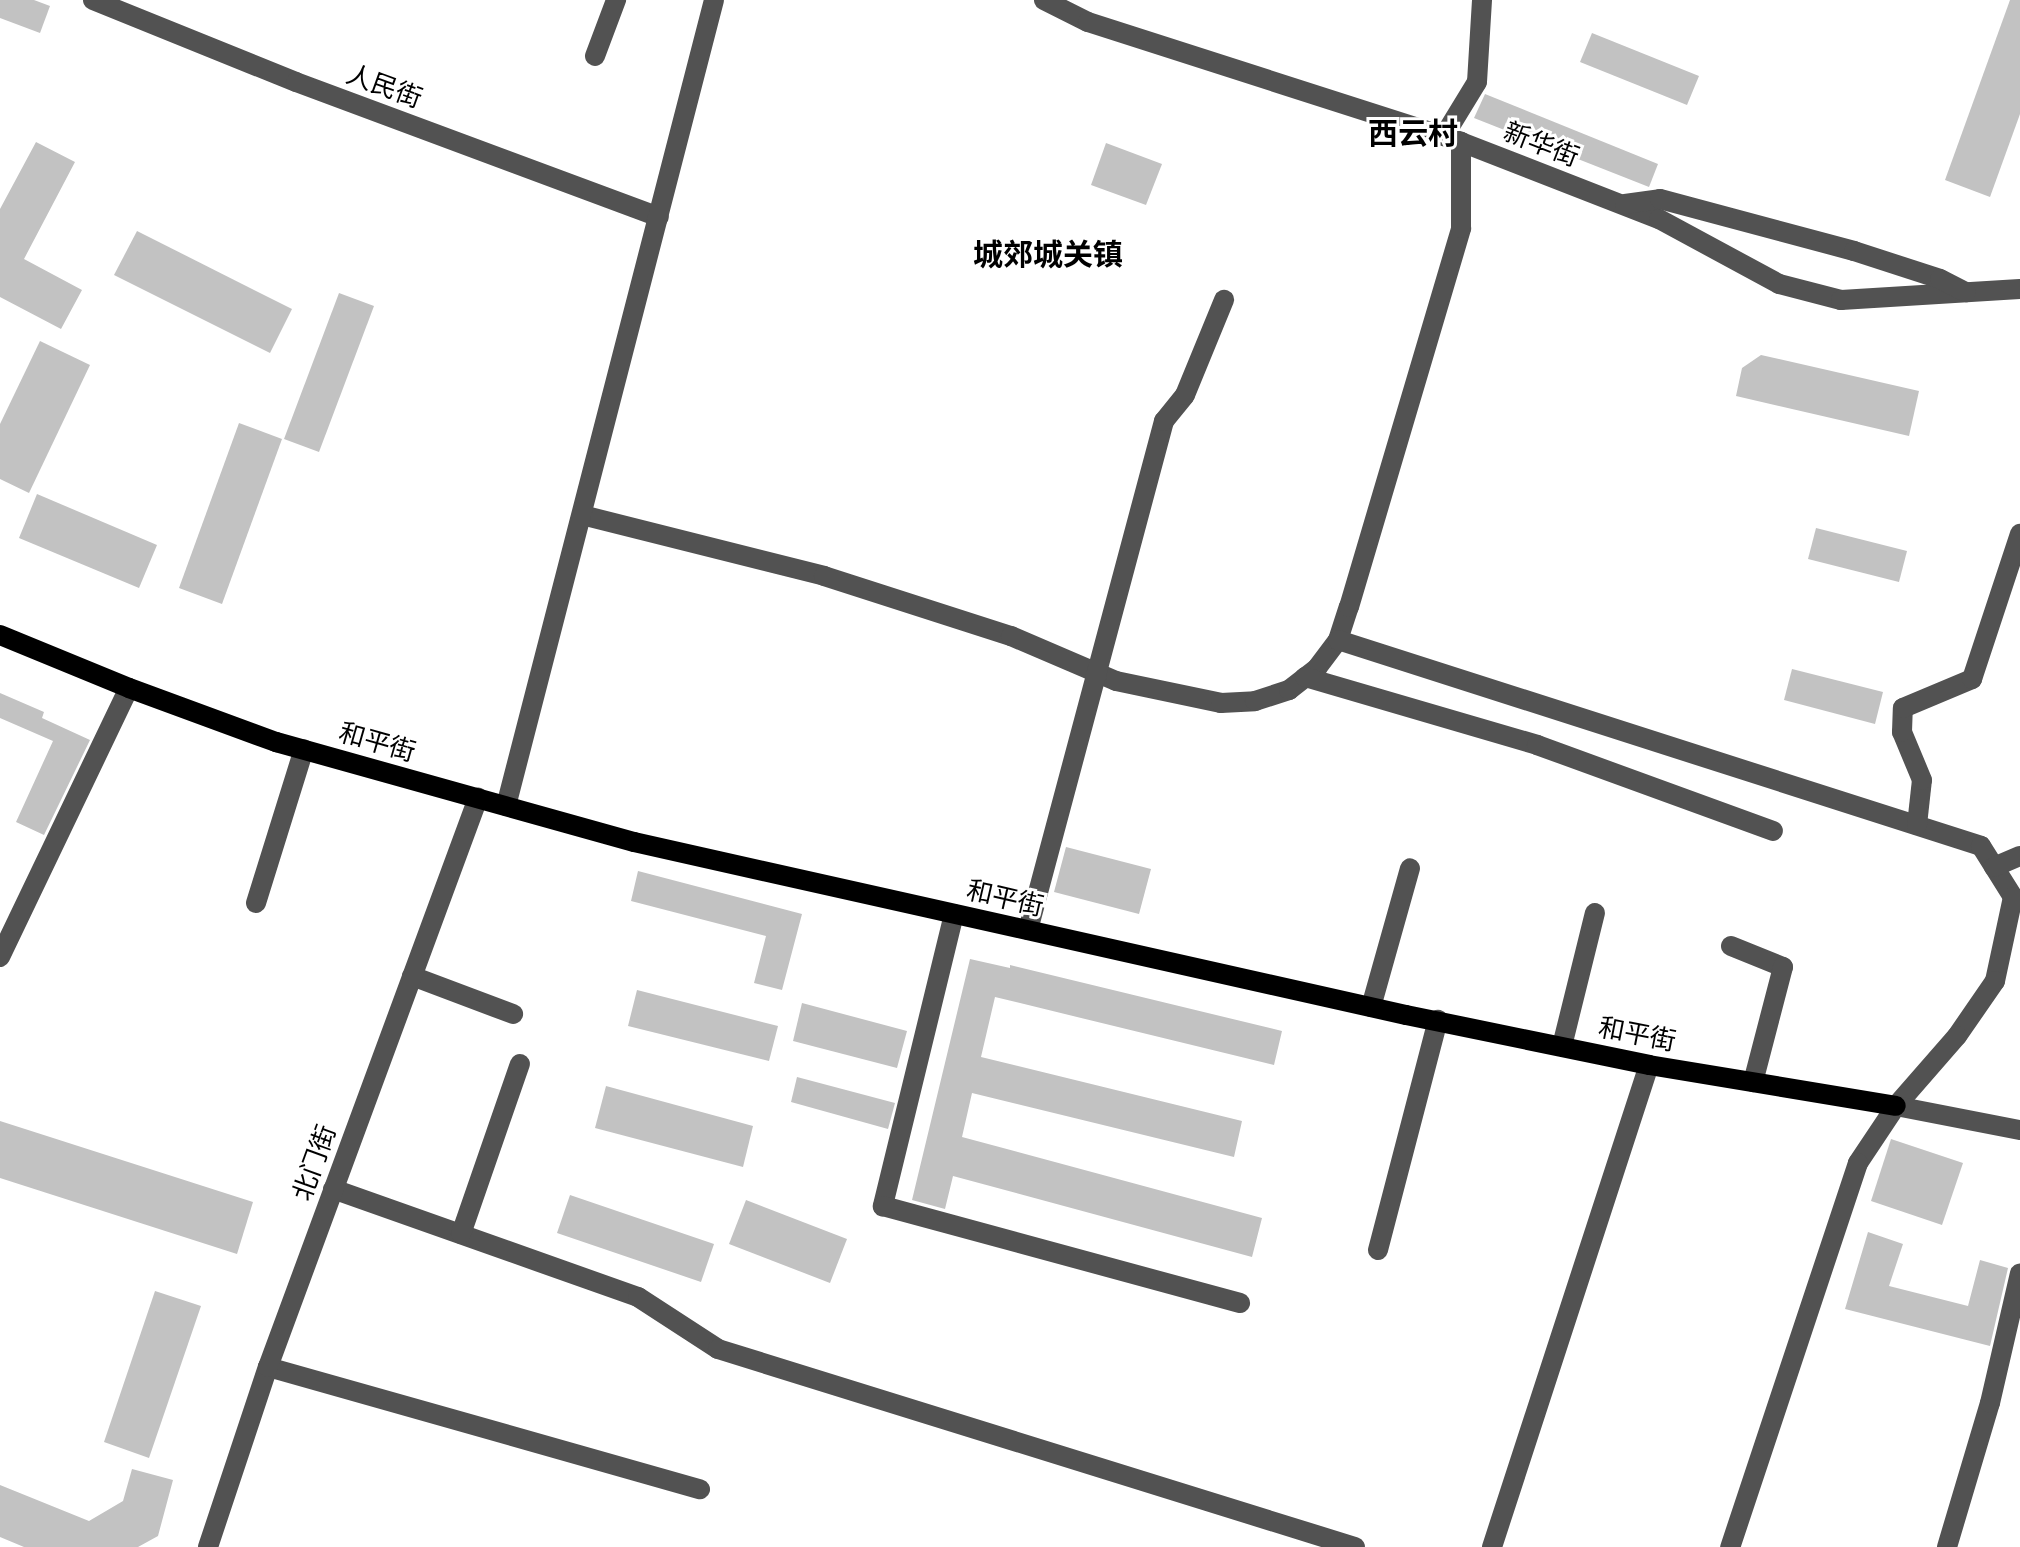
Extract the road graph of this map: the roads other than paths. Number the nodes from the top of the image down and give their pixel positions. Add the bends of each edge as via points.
1 (616, 0) edge
2 (714, 0) edge
3 (1044, 0) edge
4 (1482, 0) edge
5 (96, 1) edge
6 (595, 56) dead end
7 (1452, 139) junction
8 (1621, 205) junction
9 (659, 217) junction
10 (2020, 289) edge
11 (1968, 293) junction
12 (1224, 300) dead end
13 (582, 515) junction
14 (2020, 534) edge
15 (0, 635) edge
16 (1338, 640) junction
17 (1095, 672) junction
18 (1305, 677) junction
19 (129, 688) junction
20 (304, 749) junction
21 (478, 798) junction
22 (506, 806) junction
23 (1917, 825) junction
24 (1773, 831) dead end
25 (2020, 856) edge
26 (1994, 867) junction
27 (1410, 868) dead end
28 (256, 903) dead end
29 (1595, 913) dead end
30 (954, 914) junction
31 (1028, 930) junction
32 (1731, 946) dead end
33 (0, 957) edge
34 (412, 976) junction
35 (1371, 1007) junction
36 (513, 1014) dead end
37 (1438, 1020) junction
38 (1562, 1046) junction
39 (520, 1064) dead end
40 (1649, 1065) junction
41 (1753, 1082) junction
42 (1896, 1106) junction
43 (2020, 1130) edge
44 (333, 1189) junction
45 (461, 1234) junction
46 (1378, 1250) dead end
47 (2020, 1273) edge
48 (1240, 1303) dead end
49 (268, 1367) junction
50 (700, 1489) dead end
51 (208, 1547) edge
52 (1355, 1547) edge
53 (1492, 1547) edge
54 (1730, 1547) edge
55 (1947, 1547) edge

1 - 6 street
2 - 9 street
3 - 7 street, 新华街 via 1088,22
4 - 7 street via 1477,82
5 - 9 street, 人民街
7 - 8 street, 新华街
7 - 16 street via 1461,228
8 - 11 street via 1660,199 1854,251
8 - 11 street, 新华街 via 1659,219 1779,284 1841,300
9 - 13 street
10 - 11 street, 新华街
12 - 17 street via 1185,395 1164,421
13 - 17 street via 824,576 1011,636
13 - 22 street
14 - 23 street via 1972,679 1903,708 1902,732 1922,780
15 - 19 main road, 和平街
16 - 18 street
16 - 23 street
17 - 18 street via 1221,703 1255,701 1289,690
17 - 31 street
18 - 24 street via 1537,745
19 - 20 main road, 和平街
19 - 33 street
20 - 21 main road, 和平街
20 - 28 street
21 - 22 main road, 和平街
21 - 34 street, 北门街
22 - 30 main road, 和平街 via 634,842
23 - 26 street via 1981,846
25 - 26 street
26 - 42 street via 2013,897 1995,981 1957,1036
27 - 35 street
29 - 38 street
30 - 31 main road, 和平街
30 - 48 street via 883,1206
31 - 35 main road, 和平街
32 - 41 street via 1783,967
34 - 36 street
34 - 44 street, 北门街
35 - 37 main road, 和平街
37 - 38 main road, 和平街
37 - 46 street
38 - 40 main road, 和平街
39 - 45 street
40 - 41 main road, 和平街
40 - 53 street
41 - 42 main road, 和平街
42 - 43 street, 和平街
42 - 54 street via 1858,1163
44 - 45 street
44 - 49 street, 北门街
45 - 52 street via 638,1297 718,1349
47 - 55 street via 1990,1403
49 - 50 street
49 - 51 street, 北门街

